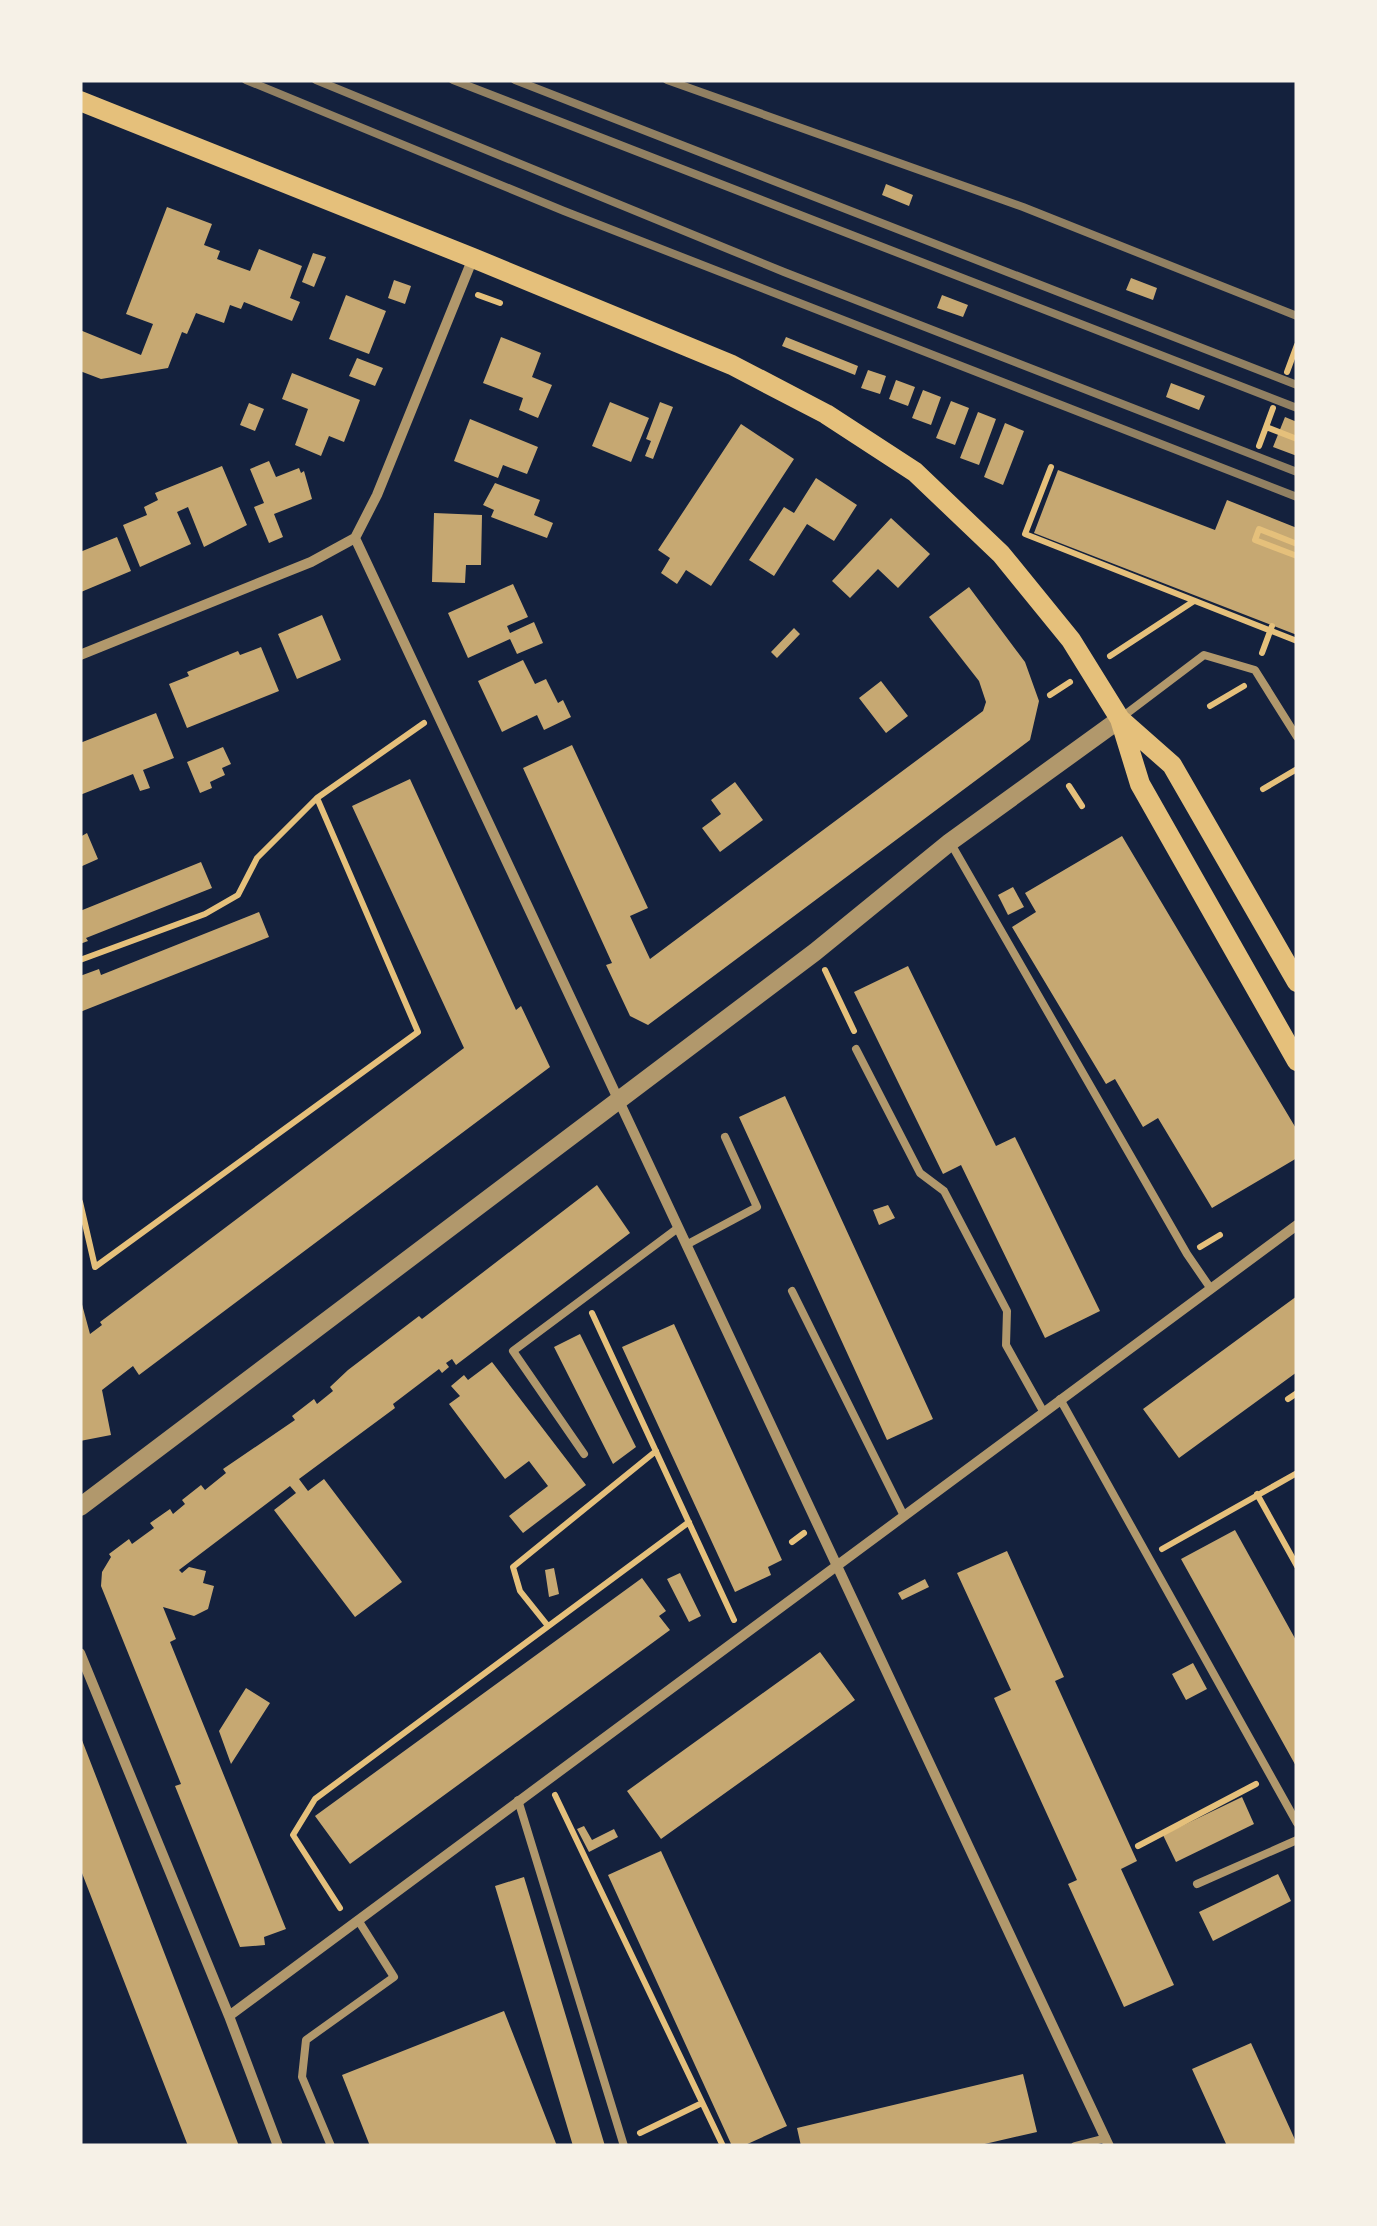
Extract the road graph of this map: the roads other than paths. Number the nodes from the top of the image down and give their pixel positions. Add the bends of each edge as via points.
1 (80, 101) edge
2 (473, 258) junction
3 (355, 538) junction
4 (80, 655) edge
5 (1120, 719) junction
6 (1297, 737) edge
7 (950, 842) junction
8 (1297, 982) edge
9 (856, 1050) road end
10 (1297, 1062) edge
11 (618, 1102) junction
12 (725, 1136) dead end
13 (1297, 1226) edge
14 (678, 1228) junction
15 (686, 1244) junction
16 (1211, 1289) junction
17 (792, 1290) dead end
18 (1060, 1399) junction
19 (1043, 1411) junction
20 (584, 1454) dead end
21 (80, 1507) edge
22 (903, 1514) junction
23 (835, 1564) junction
24 (80, 1652) edge
25 (518, 1800) junction
26 (1297, 1824) edge
27 (1297, 1840) edge
28 (1197, 1884) dead end
29 (354, 1922) junction
30 (229, 2016) junction
31 (1107, 2142) edge
32 (624, 2144) edge
33 (278, 2146) edge
34 (331, 2146) edge
35 (1075, 2146) edge

1 - 2 main road
2 - 3 street
2 - 5 main road via 732,365 914,472 1000,554 1071,640
3 - 4 street
3 - 11 street
5 - 6 lane via 1204,655 1255,670
5 - 7 street
5 - 8 main road via 1172,765
5 - 10 main road via 1140,784
7 - 11 street
7 - 16 lane
9 - 19 lane via 920,1173 944,1191 1007,1311 1006,1345
11 - 14 street
11 - 21 street
12 - 15 lane via 757,1207
13 - 16 street
14 - 15 street
14 - 20 lane via 514,1351
15 - 23 street
16 - 18 street
17 - 22 lane
18 - 19 street
18 - 26 lane
19 - 22 street
22 - 23 street
23 - 25 street
23 - 31 street
24 - 30 street
25 - 29 street
25 - 32 lane
27 - 28 lane
29 - 30 street
29 - 34 lane via 394,1977 306,2040 302,2078
30 - 33 street
31 - 35 lane

